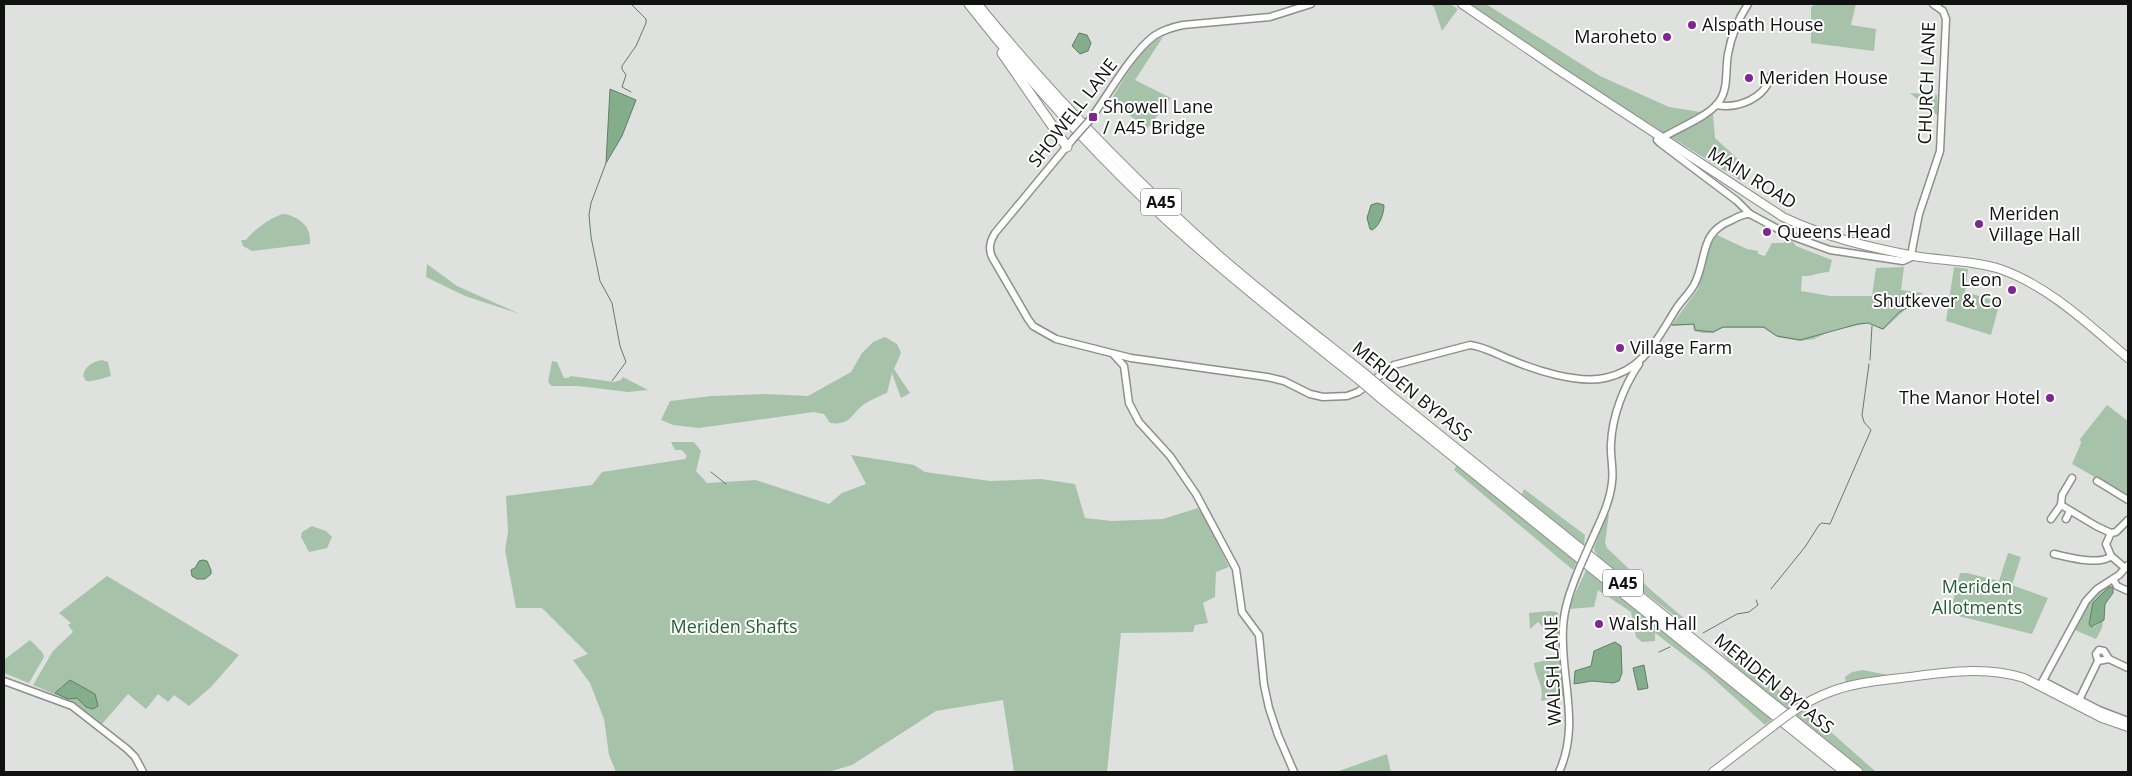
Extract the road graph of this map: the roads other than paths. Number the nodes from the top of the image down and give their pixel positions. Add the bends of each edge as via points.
1 (969, 4) edge
2 (977, 4) edge
3 (1311, 4) edge
4 (1462, 4) edge
5 (1748, 4) edge
6 (1933, 4) edge
7 (991, 32) junction
8 (1771, 76) dead end
9 (1716, 105) junction
10 (1661, 137) junction
11 (1067, 147) junction
12 (1750, 214) junction
13 (1912, 255) junction
14 (1111, 354) junction
15 (1131, 358) junction
16 (2128, 358) edge
17 (1124, 366) junction
18 (1630, 372) junction
19 (1364, 379) junction
20 (1385, 396) junction
21 (2072, 478) dead end
22 (2097, 481) dead end
23 (2128, 500) edge
24 (2061, 505) junction
25 (2070, 511) junction
26 (2051, 519) dead end
27 (2066, 519) dead end
28 (2128, 520) edge
29 (2111, 533) junction
30 (2054, 554) dead end
31 (2110, 556) junction
32 (2127, 567) edge
33 (2113, 579) junction
34 (2128, 591) edge
35 (2128, 668) edge
36 (4, 681) edge
37 (2042, 684) junction
38 (2079, 700) junction
39 (2128, 721) edge
40 (2128, 727) edge
41 (143, 772) edge
42 (1294, 772) edge
43 (1559, 772) edge
44 (1713, 772) edge
45 (1845, 772) edge
46 (1858, 772) edge

1 - 7 highway, MERIDEN BYPASS / A45
2 - 19 highway, MERIDEN BYPASS / A45 via 1070,109 1162,202
3 - 11 street, SHOWELL LANE, bridge via 1270,17 1183,25 1158,34 1134,56
4 - 10 main road, MAIN ROAD
5 - 9 street via 1732,40 1724,89
6 - 13 street, CHURCH LANE via 1943,11 1946,19 1940,152 1919,214
7 - 11 highway
7 - 19 highway, MERIDEN BYPASS / A45 via 1103,156 1187,238
8 - 9 street via 1770,82 1755,99 1734,106
9 - 10 street
10 - 12 street via 1657,140 1660,143
10 - 13 main road, MAIN ROAD via 1807,229 1844,242
11 - 14 street, SHOWELL LANE via 995,232 989,250 1033,326 1056,339
12 - 13 street via 1789,235 1830,250 1903,261
12 - 18 street, SHOWELL LANE via 1729,221 1712,232 1694,286 1650,351
13 - 16 main road, MAIN ROAD via 1988,266 2014,275 2066,308
14 - 15 street, SHOWELL LANE
14 - 17 street
15 - 17 street
15 - 18 street, SHOWELL LANE via 1267,377 1323,397 1347,396 1358,392 1394,365 1470,345 1482,346 1539,371 1582,379
17 - 42 street via 1129,403 1139,422 1170,456 1196,494 1236,569 1242,612 1259,635 1269,708
18 - 43 street, WALSH LANE, bridge via 1613,426 1612,482 1608,500 1566,604 1563,630 1571,723
19 - 20 highway, MERIDEN BYPASS / A45, bridge
20 - 45 highway, MERIDEN BYPASS / A45
20 - 46 highway, MERIDEN BYPASS / A45
21 - 24 street via 2062,495
22 - 23 street
24 - 25 street
24 - 26 street
25 - 27 street
25 - 29 street
28 - 29 street
29 - 31 street via 2106,539
30 - 31 street via 2068,560 2097,560
31 - 32 street
32 - 33 street
33 - 34 street via 2117,586
33 - 37 street via 2086,601
35 - 38 street via 2099,650 2096,654 2098,661
36 - 41 street via 72,706 127,748
37 - 38 street
37 - 40 main road via 2095,715
37 - 44 main road, bridge via 1998,672 1956,671 1846,687 1818,697 1792,712
38 - 39 street

